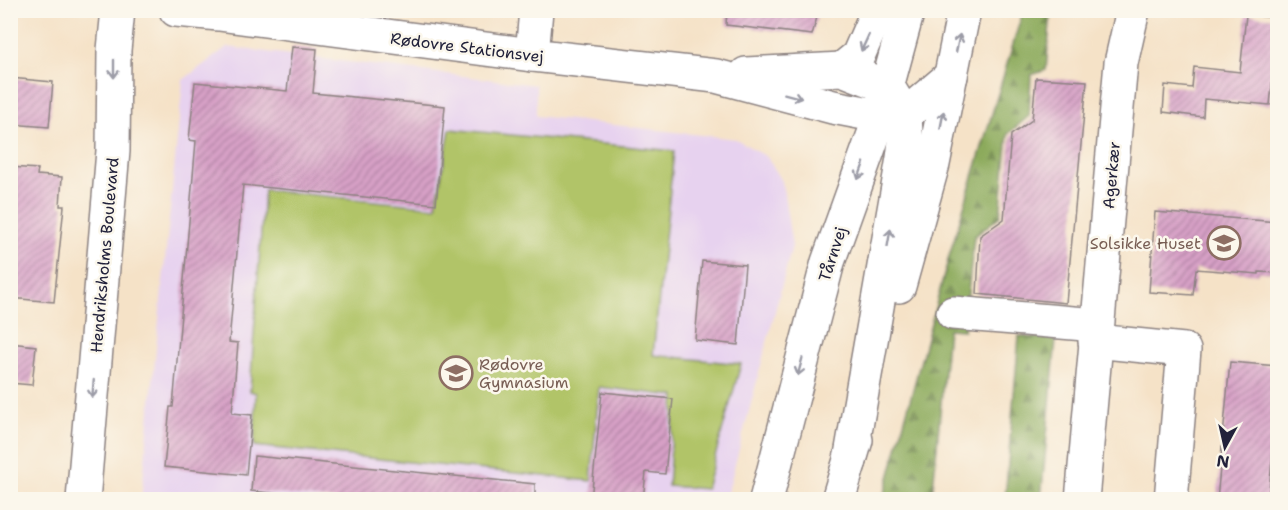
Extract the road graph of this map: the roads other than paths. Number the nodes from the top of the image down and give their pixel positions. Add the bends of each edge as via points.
1 (118, 10) edge
2 (176, 10) edge
3 (536, 10) edge
4 (878, 10) edge
5 (908, 10) edge
6 (964, 10) edge
7 (1133, 10) edge
8 (213, 12) edge
9 (532, 56) junction
10 (842, 69) junction
11 (716, 76) junction
12 (951, 76) junction
13 (891, 106) junction
14 (953, 313) dead end
15 (1096, 333) junction
16 (850, 461) junction
17 (83, 500) edge
18 (766, 500) edge
19 (838, 500) edge
20 (1082, 500) edge
21 (1171, 500) edge

1 -> 17 street, Hendriksholms Boulevard via 113,151
2 - 8 street, Rødovre Stationsvej
3 - 9 street
4 -> 10 street via 858,56
5 - 13 street, Tårnvej
12 -> 6 street
7 - 15 street, Agerkær via 1121,63
8 - 9 street, Rødovre Stationsvej
9 - 11 street, Rødovre Stationsvej
10 - 11 street, Rødovre Stationsvej
10 - 13 street
11 -> 13 street, Rødovre Stationsvej via 833,107
12 - 13 street
16 -> 12 street via 933,164
16 -> 13 street via 906,134
13 -> 18 street, Tårnvej via 826,271
14 - 15 street
15 - 20 street, Agerkær
15 - 21 street via 1184,350
16 - 19 street

